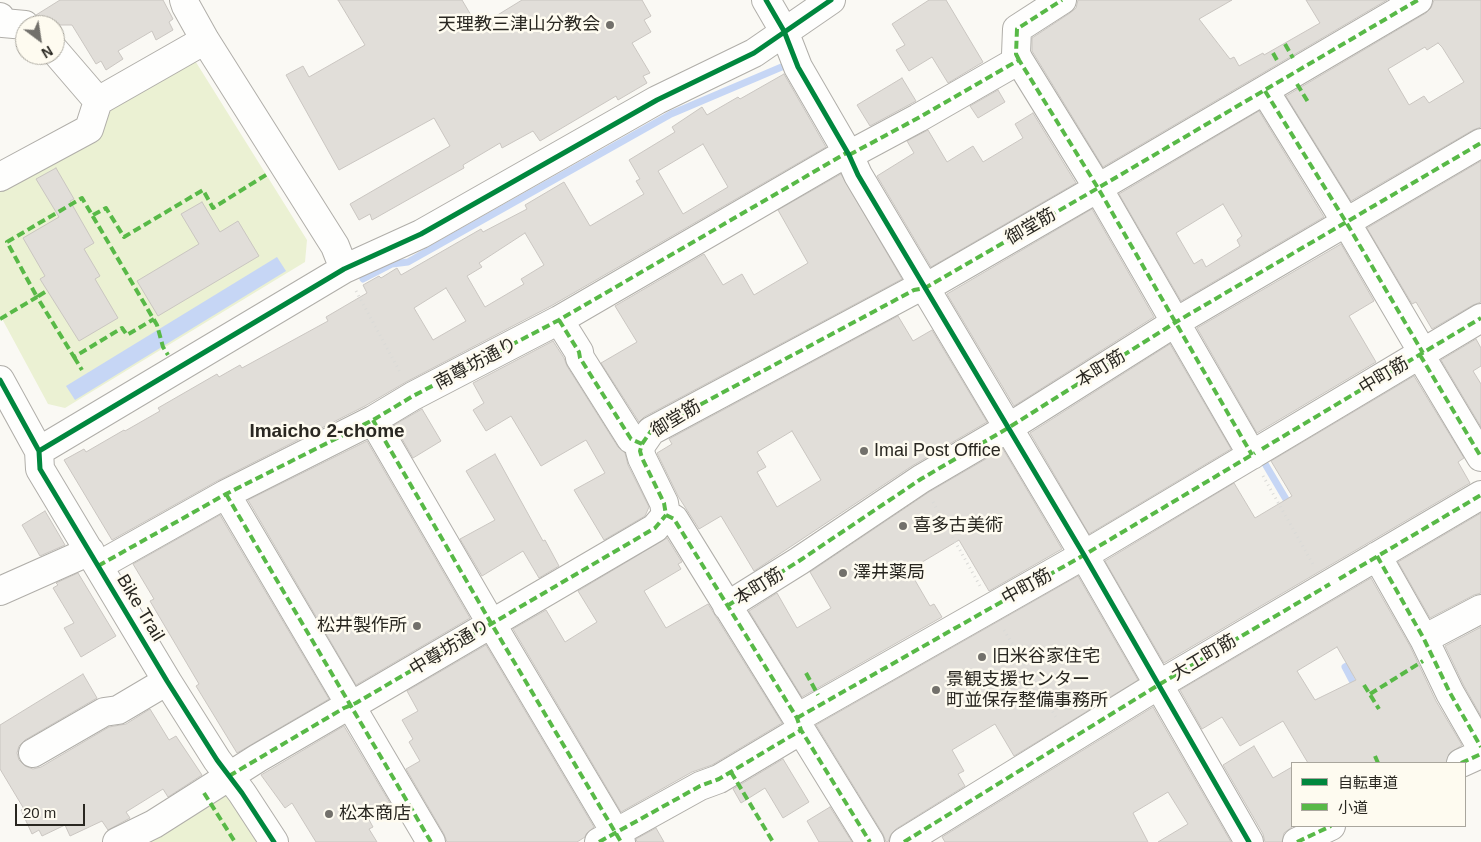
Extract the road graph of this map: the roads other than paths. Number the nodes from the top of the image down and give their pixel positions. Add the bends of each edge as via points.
1 (184, 0) edge
2 (766, 0) edge
3 (831, 0) edge
4 (1062, 0) edge
5 (1418, 0) edge
6 (0, 17) edge
7 (15, 24) edge
8 (784, 31) junction
9 (205, 40) junction
10 (1019, 60) junction
11 (65, 61) edge
12 (1265, 91) junction
13 (98, 101) junction
14 (1481, 143) edge
15 (849, 154) junction
16 (0, 177) edge
17 (1098, 188) junction
18 (1346, 222) junction
19 (344, 269) junction
20 (925, 288) junction
21 (1481, 318) edge
22 (559, 320) junction
23 (1176, 322) junction
24 (1422, 354) junction
25 (0, 380) edge
26 (373, 420) junction
27 (1008, 428) junction
28 (642, 444) junction
29 (39, 451) junction
30 (1256, 453) junction
31 (1481, 457) edge
32 (226, 494) junction
33 (1481, 495) edge
34 (666, 515) junction
35 (1084, 555) junction
36 (1377, 556) junction
37 (94, 558) junction
38 (0, 591) edge
39 (727, 606) junction
40 (1481, 609) edge
41 (491, 623) junction
42 (1424, 639) junction
43 (167, 681) junction
44 (1160, 684) junction
45 (351, 705) junction
46 (799, 724) junction
47 (1481, 748) edge
48 (33, 753) dead end
49 (1481, 754) edge
50 (1464, 762) edge
51 (230, 776) junction
52 (1329, 827) edge
53 (612, 839) edge
54 (117, 842) edge
55 (274, 842) edge
56 (431, 842) edge
57 (870, 842) edge
58 (904, 842) edge
59 (1249, 842) edge
60 (1298, 842) edge

1 - 9 street
2 - 8 street
3 - 8 street
4 - 10 street via 1017,29 1016,54
5 - 12 street, 御堂筋
6 - 7 street via 3,23
8 - 15 street via 798,67
8 - 19 street via 754,53 656,100 421,234
9 - 13 street
9 - 19 street via 334,246
10 - 15 street, 南尊坊通り
10 - 17 street
11 - 13 street
12 - 17 street, 御堂筋
12 - 18 street
13 - 16 street via 89,129
14 - 18 street, 本町筋
15 - 20 street via 858,176
15 - 22 street, 南尊坊通り
17 - 20 street, 御堂筋
17 - 23 street
18 - 23 street, 本町筋
18 - 24 street
19 - 29 street
20 - 27 street
20 - 28 street, 御堂筋 via 914,290 651,431
21 - 24 street, 中町筋
22 - 26 street, 南尊坊通り
22 - 28 street via 631,438
23 - 27 street, 本町筋
23 - 30 street
24 - 30 street, 中町筋
24 - 31 street
25 - 29 street, Bike Trail
26 - 32 street, 南尊坊通り
26 - 41 street
27 - 35 street
27 - 39 street, 本町筋 via 921,479
28 - 34 street via 642,458 664,503
29 - 37 street, Bike Trail via 40,469
30 - 35 street, 中町筋
32 - 37 street, 南尊坊通り
32 - 45 street
33 - 36 street, 大工町筋
34 - 39 street via 674,518
34 - 41 street, 中尊坊通り via 655,528
35 - 44 street
35 - 46 street, 中町筋 via 991,607
36 - 42 street
36 - 44 street, 大工町筋
37 - 38 street, 南尊坊通り
37 - 43 street, Bike Trail
39 - 46 street
40 - 42 street
41 - 45 street, 中尊坊通り
41 - 53 street
42 - 47 street
43 - 48 street via 118,710 104,712
43 - 51 street, Bike Trail via 216,760
44 - 58 street, 大工町筋
44 - 59 street
45 - 51 street, 中尊坊通り
45 - 56 street
46 - 53 street, 中町筋 via 719,779 700,786
46 - 57 street
49 - 50 street
51 - 54 street, 中尊坊通り via 154,824
51 - 55 street, Bike Trail
52 - 60 street

